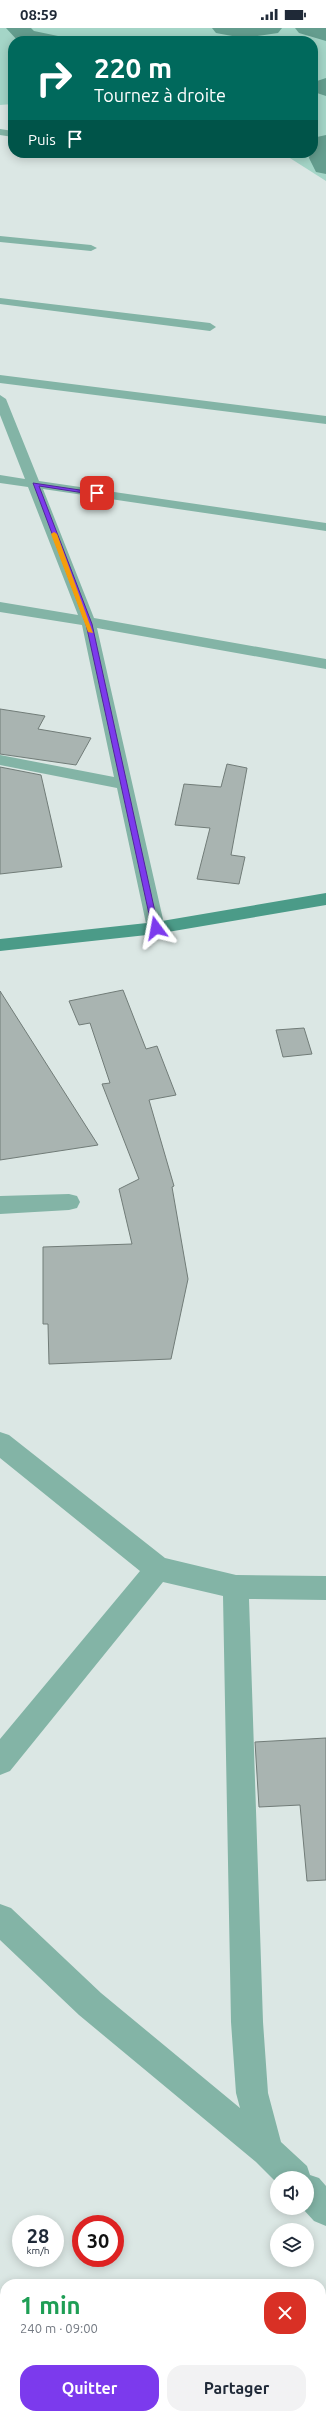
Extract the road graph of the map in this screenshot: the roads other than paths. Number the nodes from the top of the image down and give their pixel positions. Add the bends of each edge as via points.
1 (0, 239) edge
2 (91, 248) dead end
3 (0, 301) edge
4 (210, 327) dead end
5 (0, 379) edge
6 (0, 399) edge
7 (326, 420) edge
8 (0, 479) edge
9 (35, 484) junction
10 (326, 527) edge
11 (0, 607) edge
12 (89, 624) junction
13 (326, 664) edge
14 (0, 760) edge
15 (124, 784) junction
16 (326, 899) edge
17 (156, 928) junction
18 (0, 945) edge
19 (69, 1202) dead end
20 (0, 1205) edge
21 (0, 1444) edge
22 (158, 1569) junction
23 (236, 1587) junction
24 (326, 1588) edge
25 (0, 1761) edge
26 (0, 1919) edge
27 (267, 2151) junction
28 (288, 2171) edge
29 (314, 2197) edge
30 (326, 2209) edge

1 - 2 street
3 - 4 street
5 - 7 street
6 - 9 street
8 - 9 street
9 - 10 street
9 - 12 street
11 - 12 street
12 - 13 street via 222,644
12 - 15 street
14 - 15 street
15 - 17 street
16 - 17 main road
17 - 18 main road
19 - 20 street
21 - 22 street
22 - 23 street
22 - 25 street
23 - 24 street
23 - 27 street via 248,2030 252,2093
26 - 27 street via 90,2004
27 - 28 street
29 - 30 street

